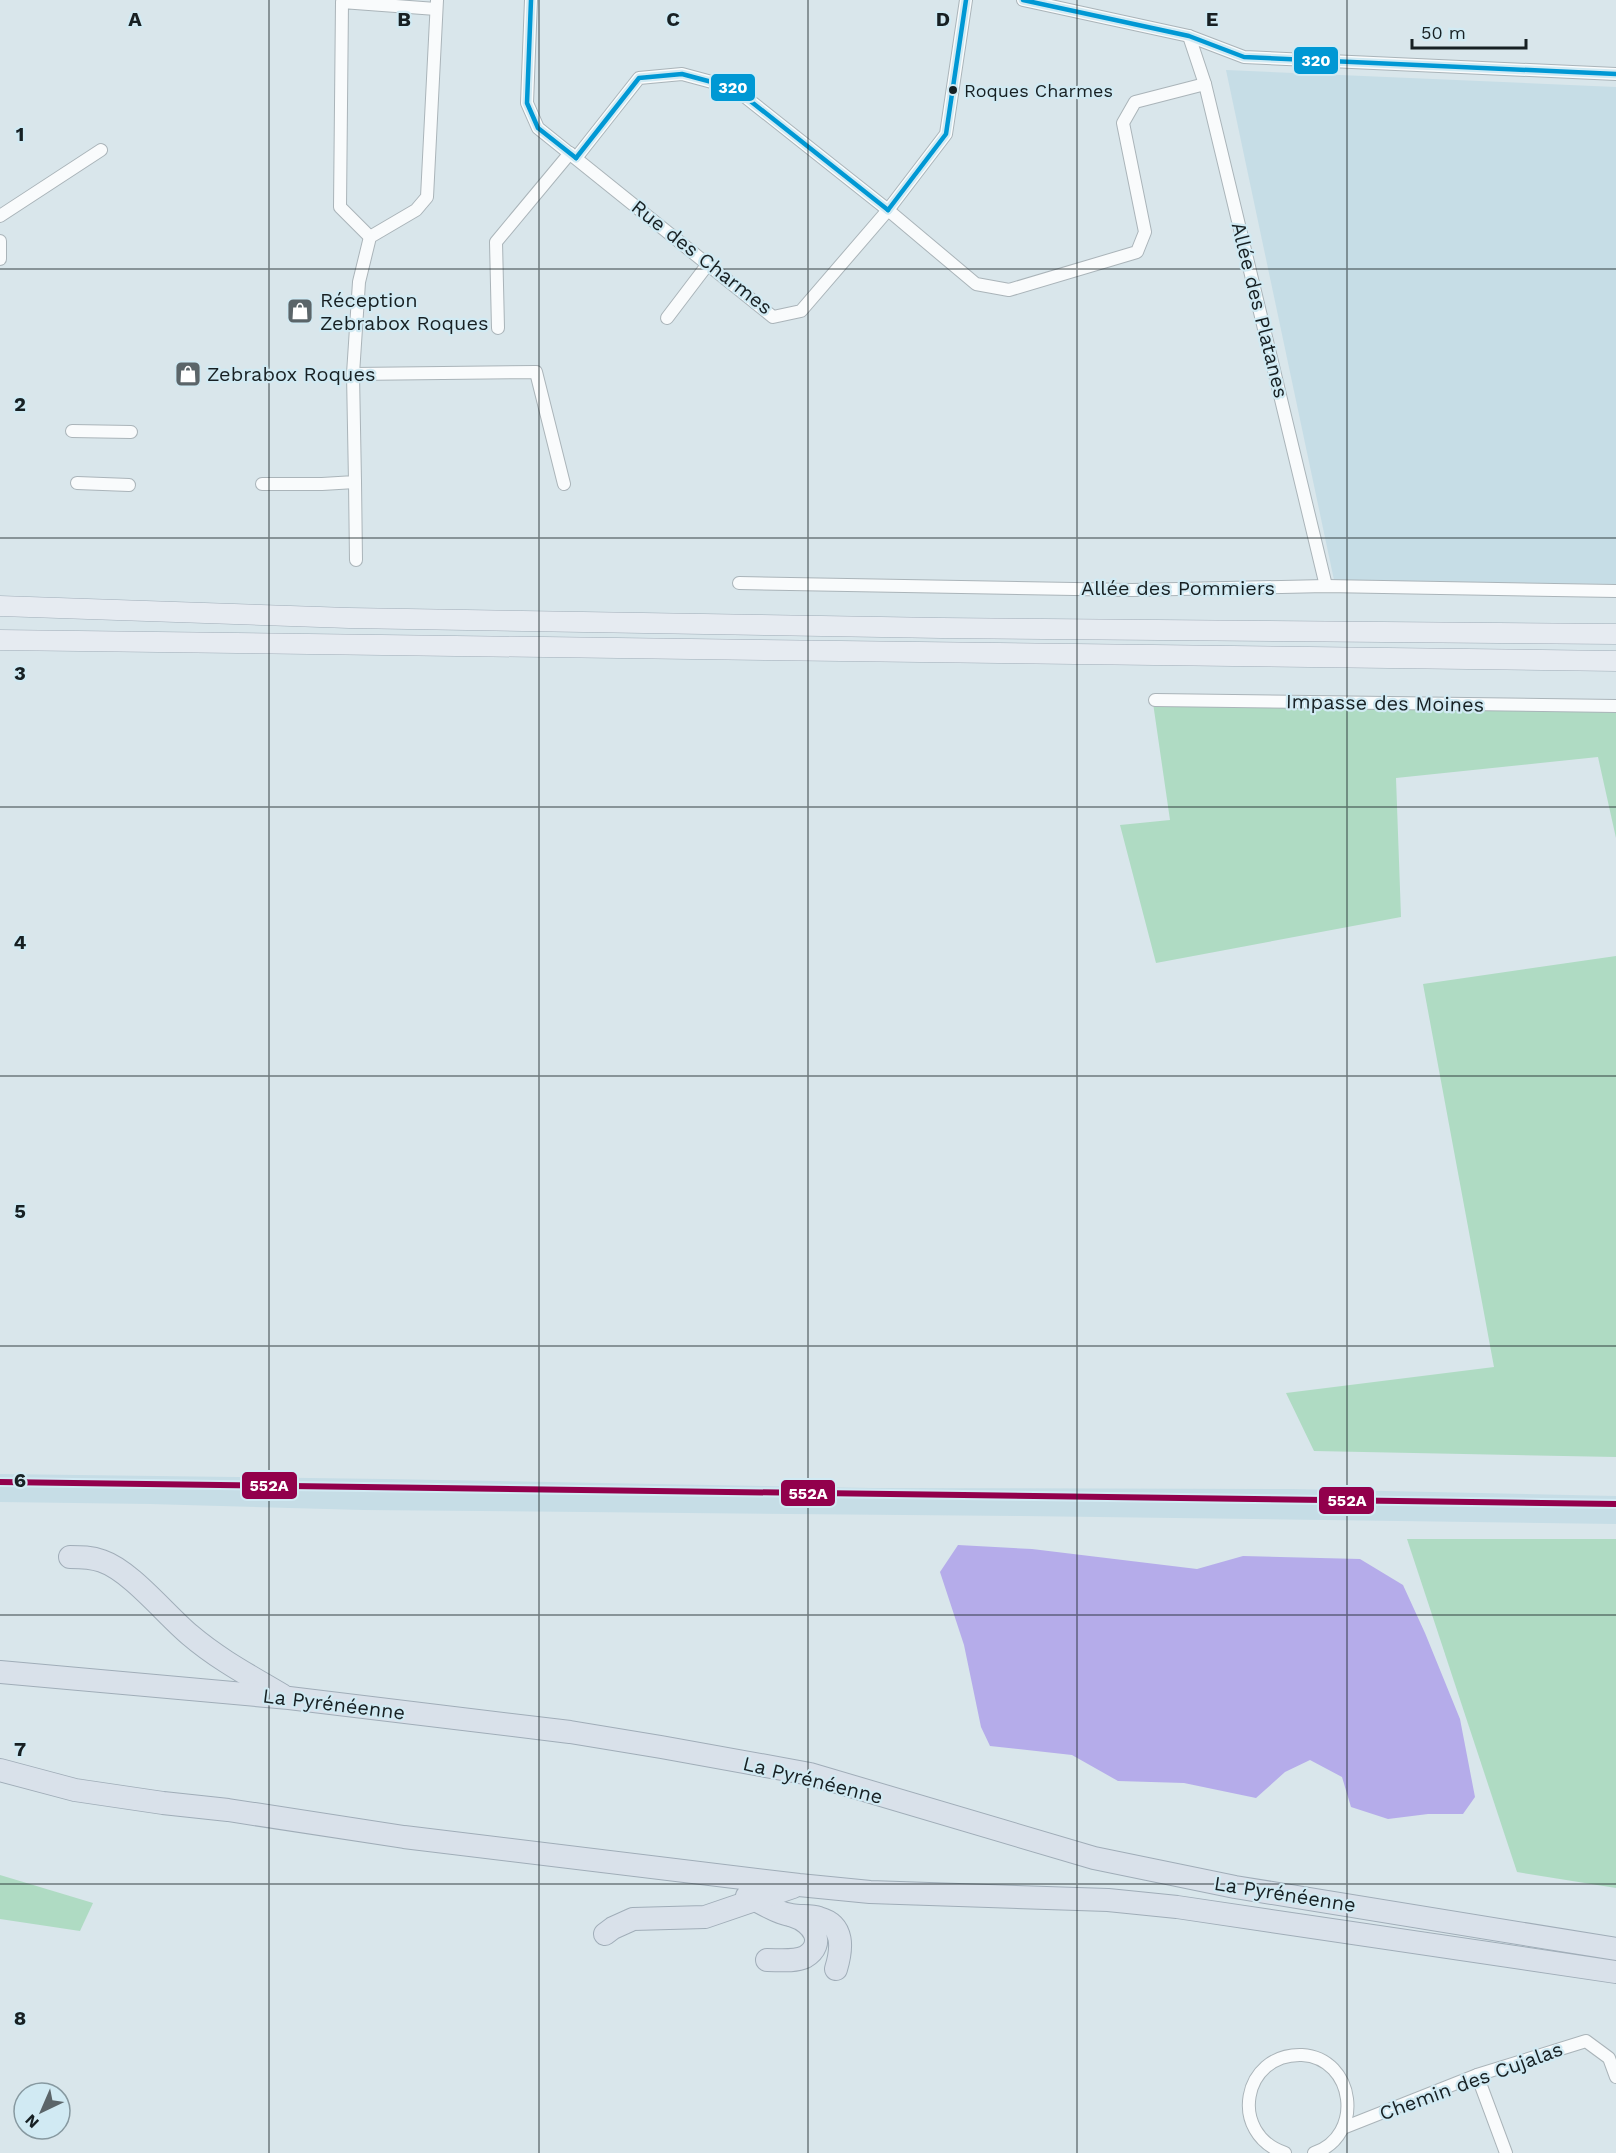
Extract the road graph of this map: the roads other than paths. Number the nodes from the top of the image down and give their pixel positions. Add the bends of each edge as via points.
1 (531, 0) edge
2 (966, 0) edge
3 (1023, 0) edge
4 (437, 5) edge
5 (1189, 36) junction
6 (1616, 74) edge
7 (1205, 84) junction
8 (101, 150) dead end
9 (573, 156) junction
10 (888, 210) junction
11 (0, 216) edge
12 (370, 237) junction
13 (0, 241) edge
14 (0, 259) edge
15 (708, 264) junction
16 (667, 318) dead end
17 (498, 328) dead end
18 (352, 374) junction
19 (72, 431) dead end
20 (131, 432) dead end
21 (355, 482) junction
22 (77, 483) dead end
23 (262, 484) dead end
24 (564, 484) dead end
25 (129, 485) dead end
26 (356, 560) dead end
27 (739, 583) dead end
28 (1326, 586) junction
29 (1616, 591) edge
30 (0, 606) edge
31 (1616, 634) edge
32 (0, 640) edge
33 (1616, 661) edge
34 (1155, 700) dead end
35 (1616, 706) edge
36 (70, 1557) dead end
37 (0, 1672) edge
38 (289, 1698) junction
39 (0, 1770) edge
40 (694, 1872) junction
41 (800, 1885) junction
42 (755, 1900) junction
43 (789, 1915) junction
44 (705, 1917) junction
45 (605, 1934) dead end
46 (1616, 1949) edge
47 (767, 1960) dead end
48 (836, 1969) dead end
49 (1616, 1972) edge
50 (1477, 2075) junction
51 (1616, 2077) edge
52 (1343, 2128) junction
53 (1276, 2152) edge
54 (1314, 2153) edge
55 (1506, 2153) edge

1 - 9 street, Rue des Charmes via 527,103 538,128
2 - 10 street, Rue des Charmes via 946,134
3 - 5 street
4 - 12 street via 427,197 416,210
4 - 12 street via 342,2 340,207
5 - 6 street via 1244,57
5 - 7 street, Allée des Platanes
7 - 10 street via 1135,102 1123,123 1145,232 1137,252 1009,290 976,284
7 - 28 street, Allée des Platanes
8 - 11 street
9 - 10 street via 639,78 682,74 734,88
9 - 15 street, Rue des Charmes
9 - 17 street via 496,242
10 - 15 street, Rue des Charmes via 801,310 773,316
12 - 18 street via 359,282
13 - 14 street
15 - 16 street
18 - 21 street
18 - 24 street via 536,372
19 - 20 street
21 - 23 street
21 - 26 street
22 - 25 street
27 - 28 street, Allée des Pommiers via 1132,590
28 - 29 street, Allée des Pommiers
30 - 31 main road via 360,618
32 - 33 main road
34 - 35 street, Impasse des Moines
36 - 38 highway via 89,1557 121,1571 224,1661
37 - 38 highway, La Pyrénéenne
38 - 46 highway, La Pyrénéenne via 570,1732 810,1774 1094,1858 1235,1887
39 - 40 highway, La Pyrénéenne via 75,1790 162,1803
40 - 41 highway, La Pyrénéenne
40 - 42 highway
41 - 42 highway
41 - 49 highway, La Pyrénéenne via 1177,1907
42 - 43 highway
42 - 44 highway
43 - 44 highway
43 - 47 highway via 803,1919 813,1928 816,1940 806,1956
43 - 48 highway via 820,1918 834,1926 841,1941
44 - 45 highway via 633,1919
50 - 51 street, Chemin des Cujalas via 1586,2041 1609,2058
50 - 52 street, Chemin des Cujalas
50 - 55 street
52 - 53 street, Chemin des Cujalas via 1348,2098 1337,2074 1316,2058 1285,2057 1258,2075 1248,2100 1254,2128
52 - 54 street, Chemin des Cujalas via 1333,2142

